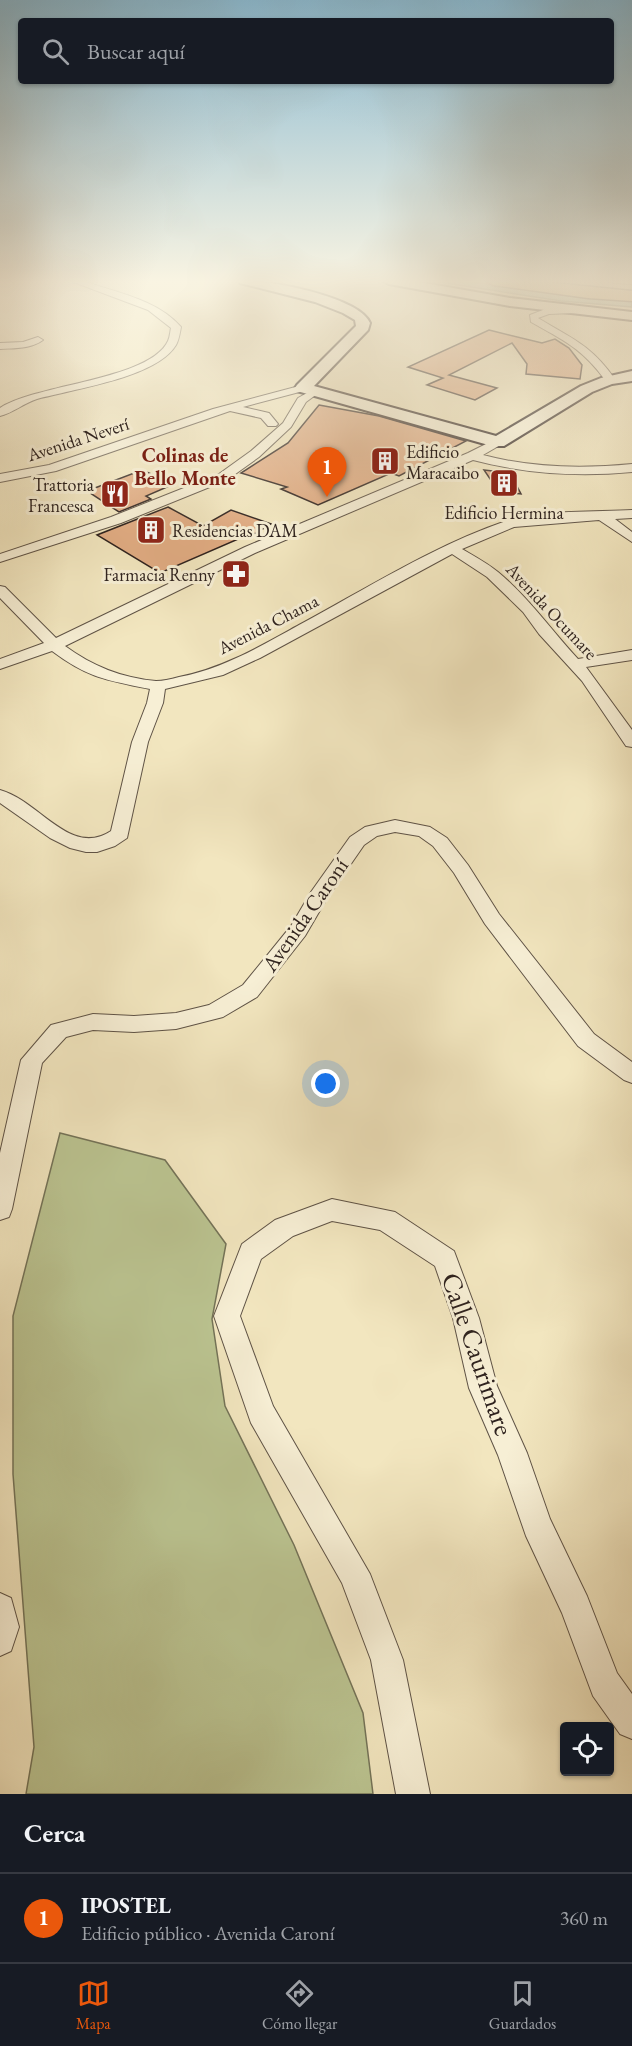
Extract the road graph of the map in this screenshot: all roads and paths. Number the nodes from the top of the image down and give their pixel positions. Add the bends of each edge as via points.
1 (144, 364) edge
2 (332, 364) edge
3 (599, 364) edge
4 (632, 376) edge
5 (609, 378) junction
6 (310, 390) junction
7 (217, 411) junction
8 (0, 413) edge
9 (277, 416) junction
10 (498, 442) junction
11 (472, 456) junction
12 (632, 468) edge
13 (0, 478) edge
14 (632, 514) edge
15 (601, 515) junction
16 (632, 538) edge
17 (452, 548) junction
18 (0, 550) edge
19 (0, 558) edge
20 (0, 590) edge
21 (54, 645) junction
22 (632, 655) edge
23 (0, 664) edge
24 (574, 664) junction
25 (158, 686) junction
26 (632, 742) edge
27 (0, 796) edge
28 (632, 1074) edge
29 (0, 1209) edge
30 (0, 1609) edge
31 (0, 1640) edge
32 (632, 1722) edge
33 (413, 1794) edge

1 - 8 street via 95,383 21,401
2 - 6 street
3 - 5 street
4 - 5 street
5 - 10 street
6 - 7 street, Avenida Neverí
6 - 9 street via 288,398
6 - 10 street
6 - 19 street via 287,425 223,477 126,516
7 - 9 street via 232,409 256,411 269,418
7 - 13 street, Avenida Neverí via 52,468
9 - 18 street via 243,451 211,473 107,515
10 - 11 street
11 - 12 street via 528,468
11 - 21 street via 250,550
14 - 15 street, Avenida Chama
15 - 16 street
15 - 17 street, Avenida Chama via 511,524
17 - 24 street, Avenida Ocumare via 511,591
17 - 25 street, Avenida Chama via 255,655 217,672
20 - 21 street
21 - 23 street
21 - 25 street via 101,674
22 - 24 street
24 - 26 street, Avenida Ocumare
25 - 27 street via 140,742 120,834 108,843 76,845
28 - 29 street, Avenida Caroní via 586,1040 492,919 440,842 424,831 395,826 371,831 357,841 298,931 250,991 215,1011 176,1021 93,1022 60,1031 32,1060
30 - 31 street
32 - 33 street, Calle Caurimare via 605,1684 576,1607 537,1525 512,1453 483,1388 466,1318 445,1259 386,1220 332,1210 284,1228 251,1252 226,1316 261,1413 354,1574 387,1660

